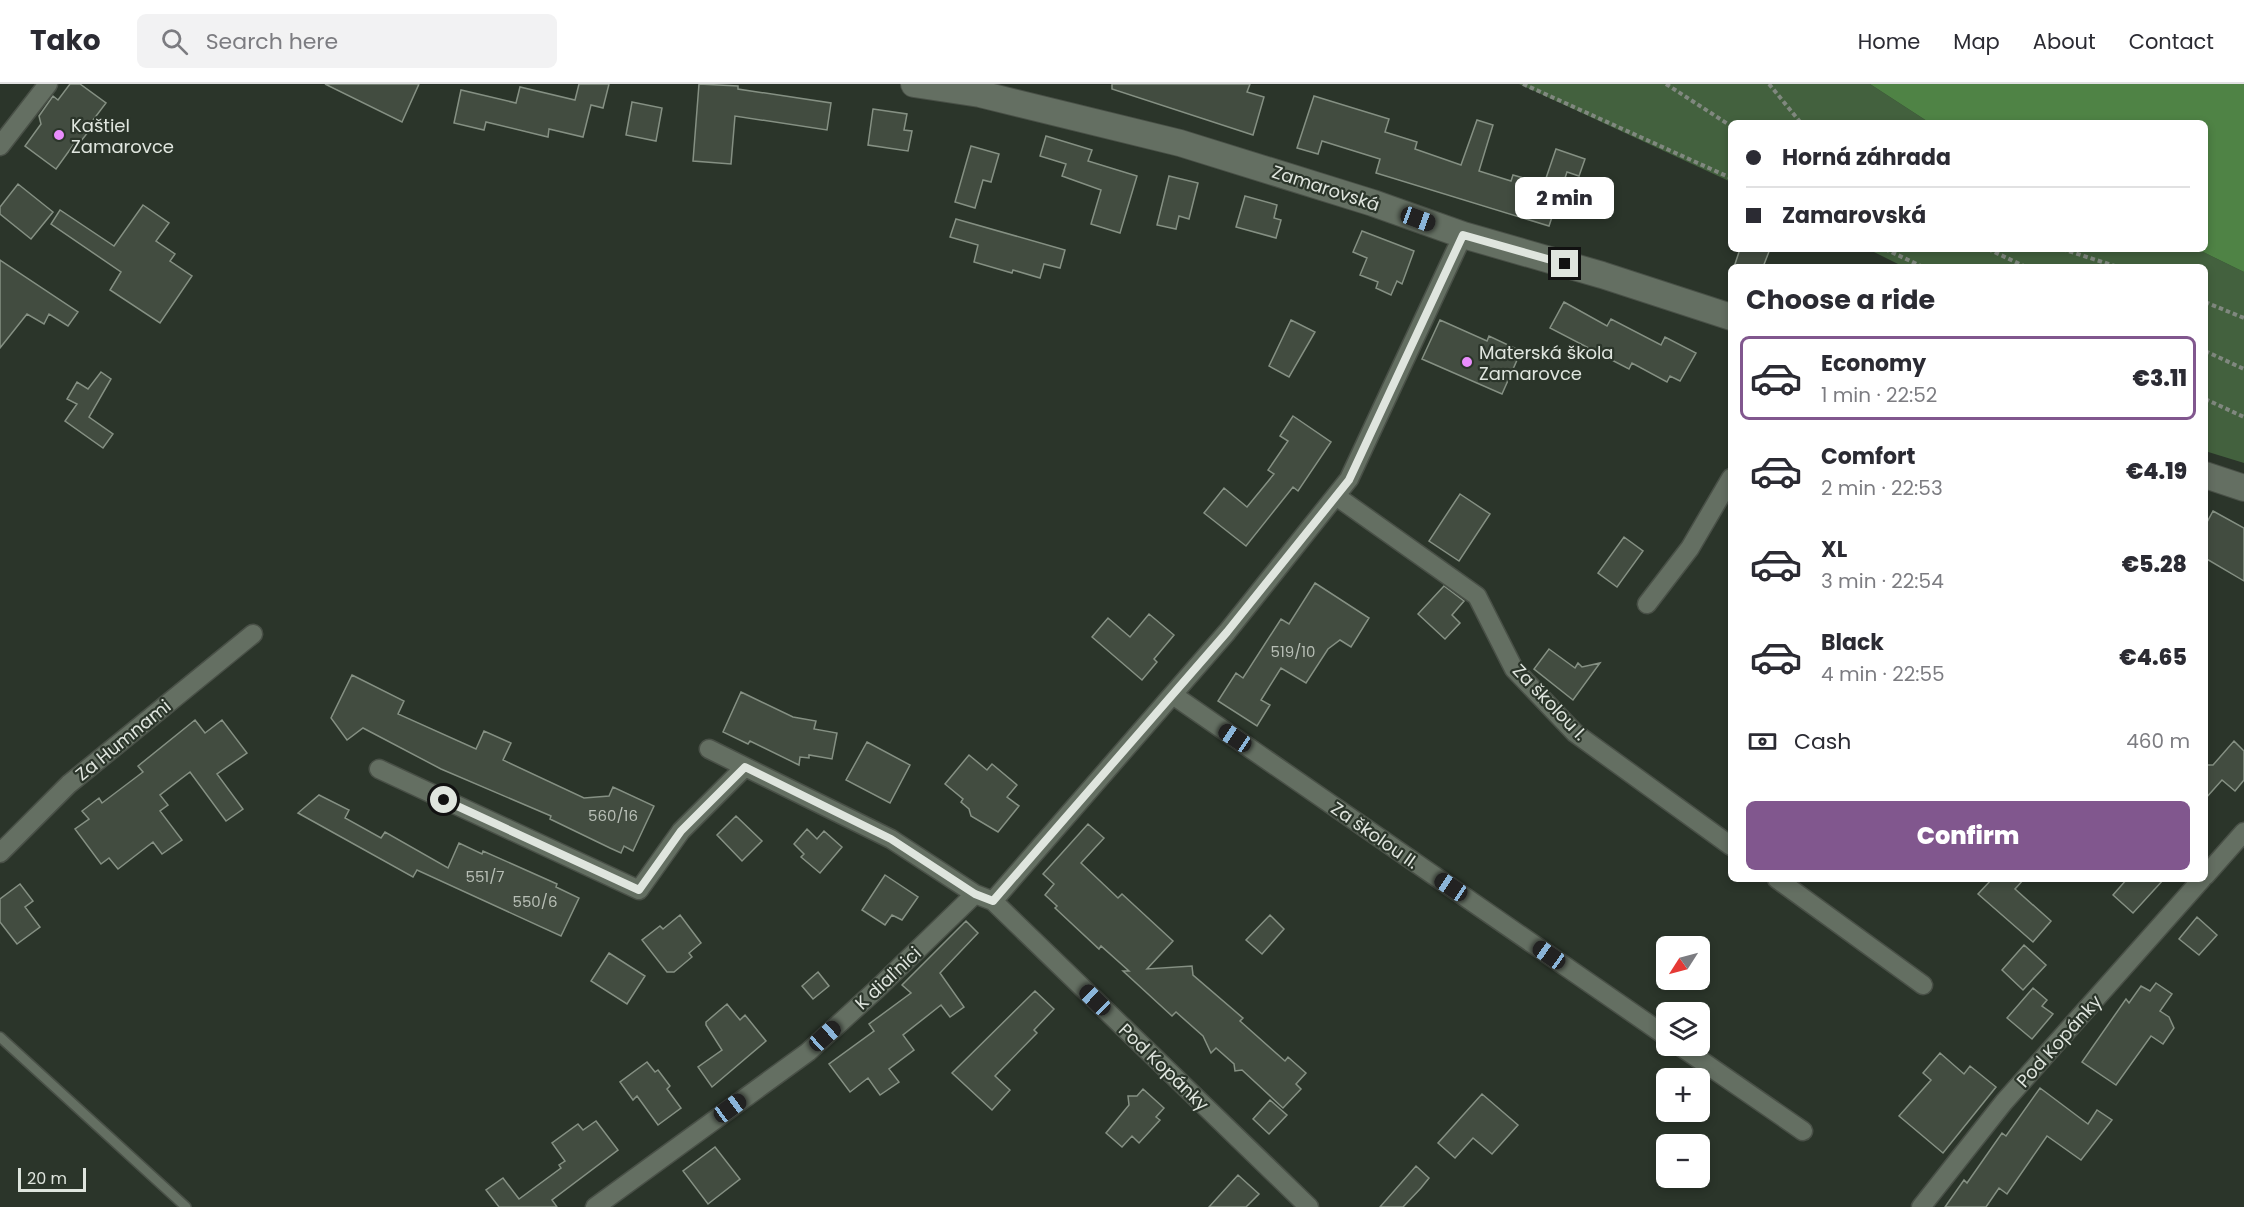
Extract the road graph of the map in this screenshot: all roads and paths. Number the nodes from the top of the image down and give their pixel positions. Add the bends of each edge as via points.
1 (48, 84) edge
2 (914, 84) edge
3 (1523, 84) edge
4 (1666, 84) edge
5 (1768, 84) edge
6 (1798, 120) edge
7 (1728, 124) edge
8 (0, 146) edge
9 (1728, 177) edge
10 (1463, 235) junction
11 (1891, 252) edge
12 (1994, 252) edge
13 (2071, 252) edge
14 (1917, 264) edge
15 (2020, 264) edge
16 (2109, 264) edge
17 (2208, 303) edge
18 (1728, 316) edge
19 (2244, 318) edge
20 (2208, 352) edge
21 (2244, 369) edge
22 (2208, 400) edge
23 (2244, 417) edge
24 (2208, 476) edge
25 (1728, 482) edge
26 (2244, 488) edge
27 (1336, 496) junction
28 (1647, 604) dead end
29 (253, 634) dead end
30 (1173, 695) junction
31 (709, 748) dead end
32 (745, 767) junction
33 (379, 769) dead end
34 (2244, 832) edge
35 (1728, 844) edge
36 (0, 853) edge
37 (2208, 872) edge
38 (1781, 882) edge
39 (2200, 882) edge
40 (975, 894) junction
41 (993, 901) junction
42 (1923, 985) dead end
43 (1656, 1029) edge
44 (0, 1037) edge
45 (1694, 1056) edge
46 (1803, 1131) dead end
47 (186, 1207) edge
48 (595, 1207) edge
49 (1309, 1207) edge
50 (1921, 1207) edge

1 - 8 street
2 - 10 main road, Zamarovská via 980,94 1180,142
3 - 9 path
4 - 7 path
5 - 6 path
10 - 18 main road, Zamarovská
10 - 27 street via 1349,480
11 - 14 path
12 - 15 path
13 - 16 path
17 - 19 path
20 - 21 path
22 - 23 path
24 - 26 main road
25 - 28 street via 1690,548
27 - 30 street
27 - 35 street, Za školou I. via 1477,596 1514,669 1575,733
29 - 36 street, Za Humnami via 69,784
30 - 41 street
30 - 43 street, Za školou II.
31 - 32 street, Pod Kopánky
32 - 33 street via 681,831 639,890
32 - 40 street, Pod Kopánky via 891,839
34 - 37 street, Pod Kopánky
38 - 42 street
39 - 50 street, Pod Kopánky via 2004,1102
40 - 41 street, Pod Kopánky
40 - 48 street, K diaľnici via 808,1052
41 - 49 street, Pod Kopánky
44 - 47 lane
45 - 46 street

